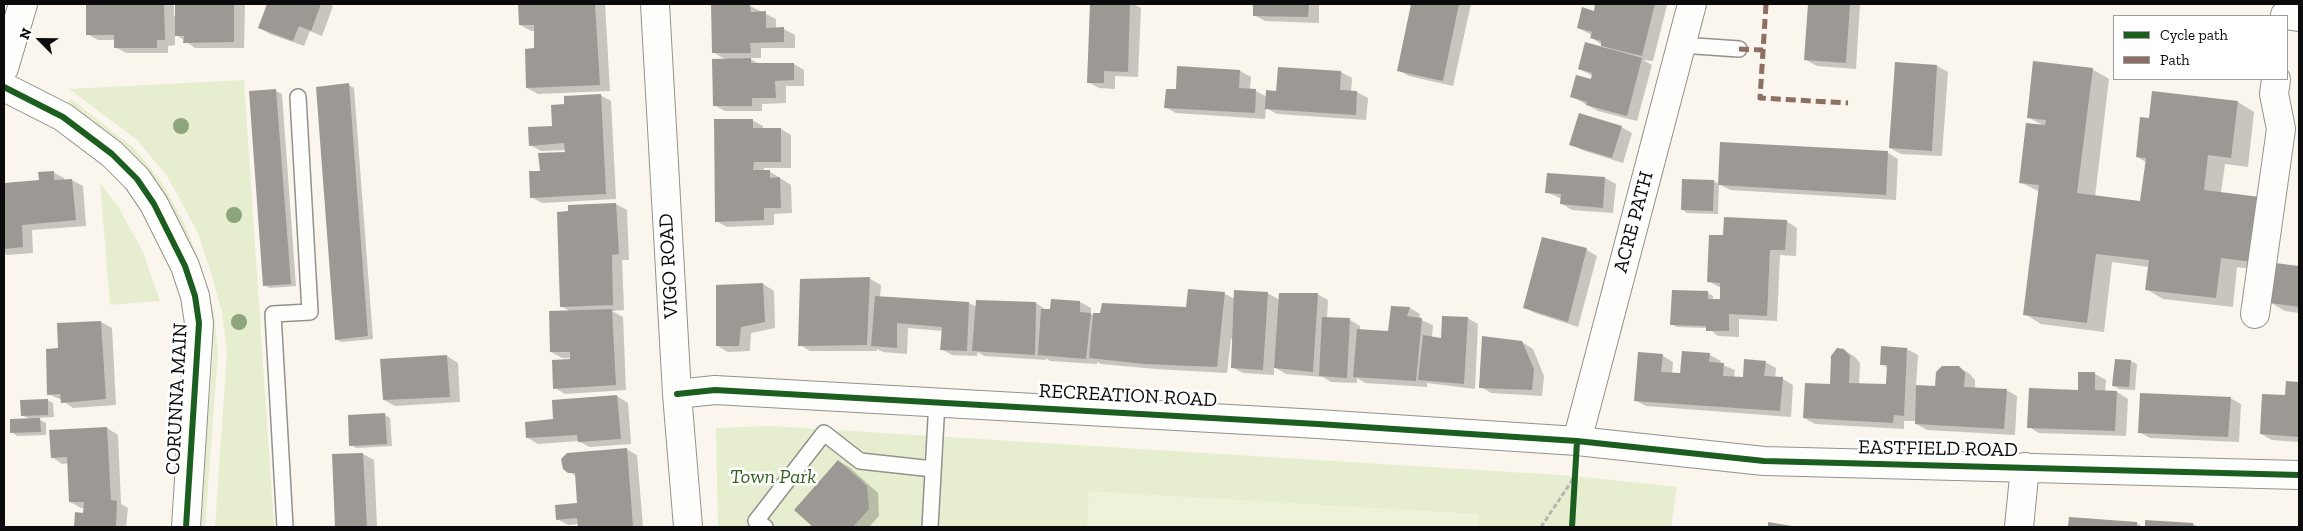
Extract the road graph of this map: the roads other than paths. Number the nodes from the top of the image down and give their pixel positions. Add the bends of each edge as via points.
1 (23, 4) edge
2 (655, 4) edge
3 (1692, 4) edge
4 (1681, 45) junction
5 (1739, 49) dead end
6 (4, 68) edge
7 (2276, 80) edge
8 (4, 87) edge
9 (298, 97) dead end
10 (2255, 314) dead end
11 (676, 394) junction
12 (937, 401) junction
13 (1577, 441) junction
14 (2025, 468) junction
15 (933, 469) junction
16 (2299, 475) edge
17 (186, 527) edge
18 (285, 527) edge
19 (688, 527) edge
20 (765, 527) edge
21 (930, 527) edge
22 (2019, 527) edge

1 - 6 street
2 - 11 street, VIGO ROAD
3 - 4 street, ACRE PATH
4 - 5 lane
4 - 13 street, ACRE PATH
7 - 10 street via 2274,94 2281,129
8 - 17 street, CORUNNA MAIN via 63,117 112,154 137,179 154,204 185,266 195,296 199,323
9 - 18 lane via 310,312 273,314
11 - 12 street, RECREATION ROAD via 715,390
11 - 19 street, VIGO ROAD
12 - 13 street, RECREATION ROAD
12 - 15 lane
13 - 14 street, EASTFIELD ROAD via 1764,461
14 - 16 street, EASTFIELD ROAD
14 - 22 street
15 - 20 lane via 860,461 824,433 756,521
15 - 21 lane

